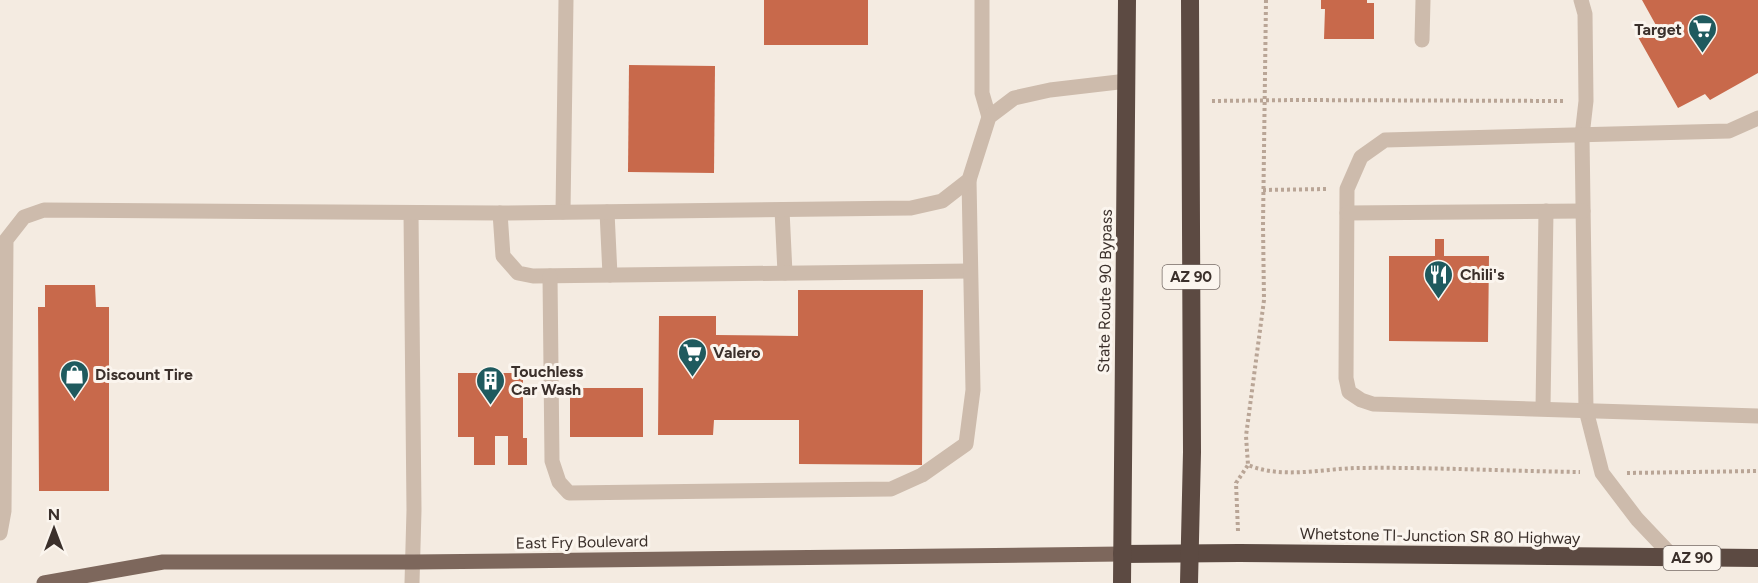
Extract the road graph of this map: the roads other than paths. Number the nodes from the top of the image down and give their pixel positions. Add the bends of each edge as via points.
1 (566, 0) edge
2 (982, 0) edge
3 (1127, 0) edge
4 (1190, 0) edge
5 (1423, 0) edge
6 (1581, 0) edge
7 (1422, 40) dead end
8 (1127, 81) junction
9 (989, 117) junction
10 (1758, 118) edge
11 (1582, 136) junction
12 (969, 180) junction
13 (782, 210) junction
14 (1583, 211) junction
15 (563, 212) junction
16 (607, 212) junction
17 (1546, 212) junction
18 (411, 213) junction
19 (500, 213) junction
20 (1347, 213) junction
21 (970, 271) junction
22 (785, 273) junction
23 (610, 275) junction
24 (550, 276) junction
25 (3, 317) edge
26 (1543, 408) junction
27 (1586, 410) junction
28 (1758, 416) edge
29 (0, 533) edge
30 (1190, 553) junction
31 (1122, 554) junction
32 (1674, 558) junction
33 (1758, 558) edge
34 (414, 561) junction
35 (44, 583) edge
36 (412, 583) edge
37 (1122, 583) edge
38 (1189, 583) edge

1 - 15 lane
2 - 9 lane via 982,93
3 - 8 highway, State Route 90 Bypass
4 - 30 highway, AZ 90
5 - 7 lane
6 - 11 lane via 1585,14 1586,101
8 - 9 lane via 1014,98
8 - 31 highway, State Route 90 Bypass
9 - 12 lane
10 - 11 lane via 1729,131
11 - 14 lane
11 - 20 lane via 1385,140 1361,157 1347,189
12 - 13 lane via 942,201 911,208
12 - 21 lane
13 - 16 lane
13 - 22 lane
14 - 17 lane
14 - 27 lane
15 - 16 lane
15 - 19 lane
16 - 23 lane
17 - 20 lane
17 - 26 lane
18 - 19 lane
18 - 25 lane via 44,210 24,218 6,240
18 - 34 lane
19 - 24 lane via 503,256 518,273
20 - 26 lane via 1349,392 1373,404
21 - 22 lane
21 - 24 lane via 973,390 966,444 922,475 891,489 569,493 559,482 552,461
22 - 23 lane
23 - 24 lane
25 - 29 lane via 4,511
26 - 27 lane
27 - 28 lane
27 - 32 lane via 1602,473 1637,519
30 - 31 highway, Whetstone TI-Junction SR 80 Highway / AZ 90
30 - 32 highway, Whetstone TI-Junction SR 80 Highway / AZ 90
30 - 38 highway
31 - 34 main road, East Fry Boulevard
31 - 37 highway, State Route 90 Bypass
32 - 33 highway, Whetstone TI-Junction SR 80 Highway / AZ 90
34 - 35 main road, East Fry Boulevard via 163,562
34 - 36 lane

